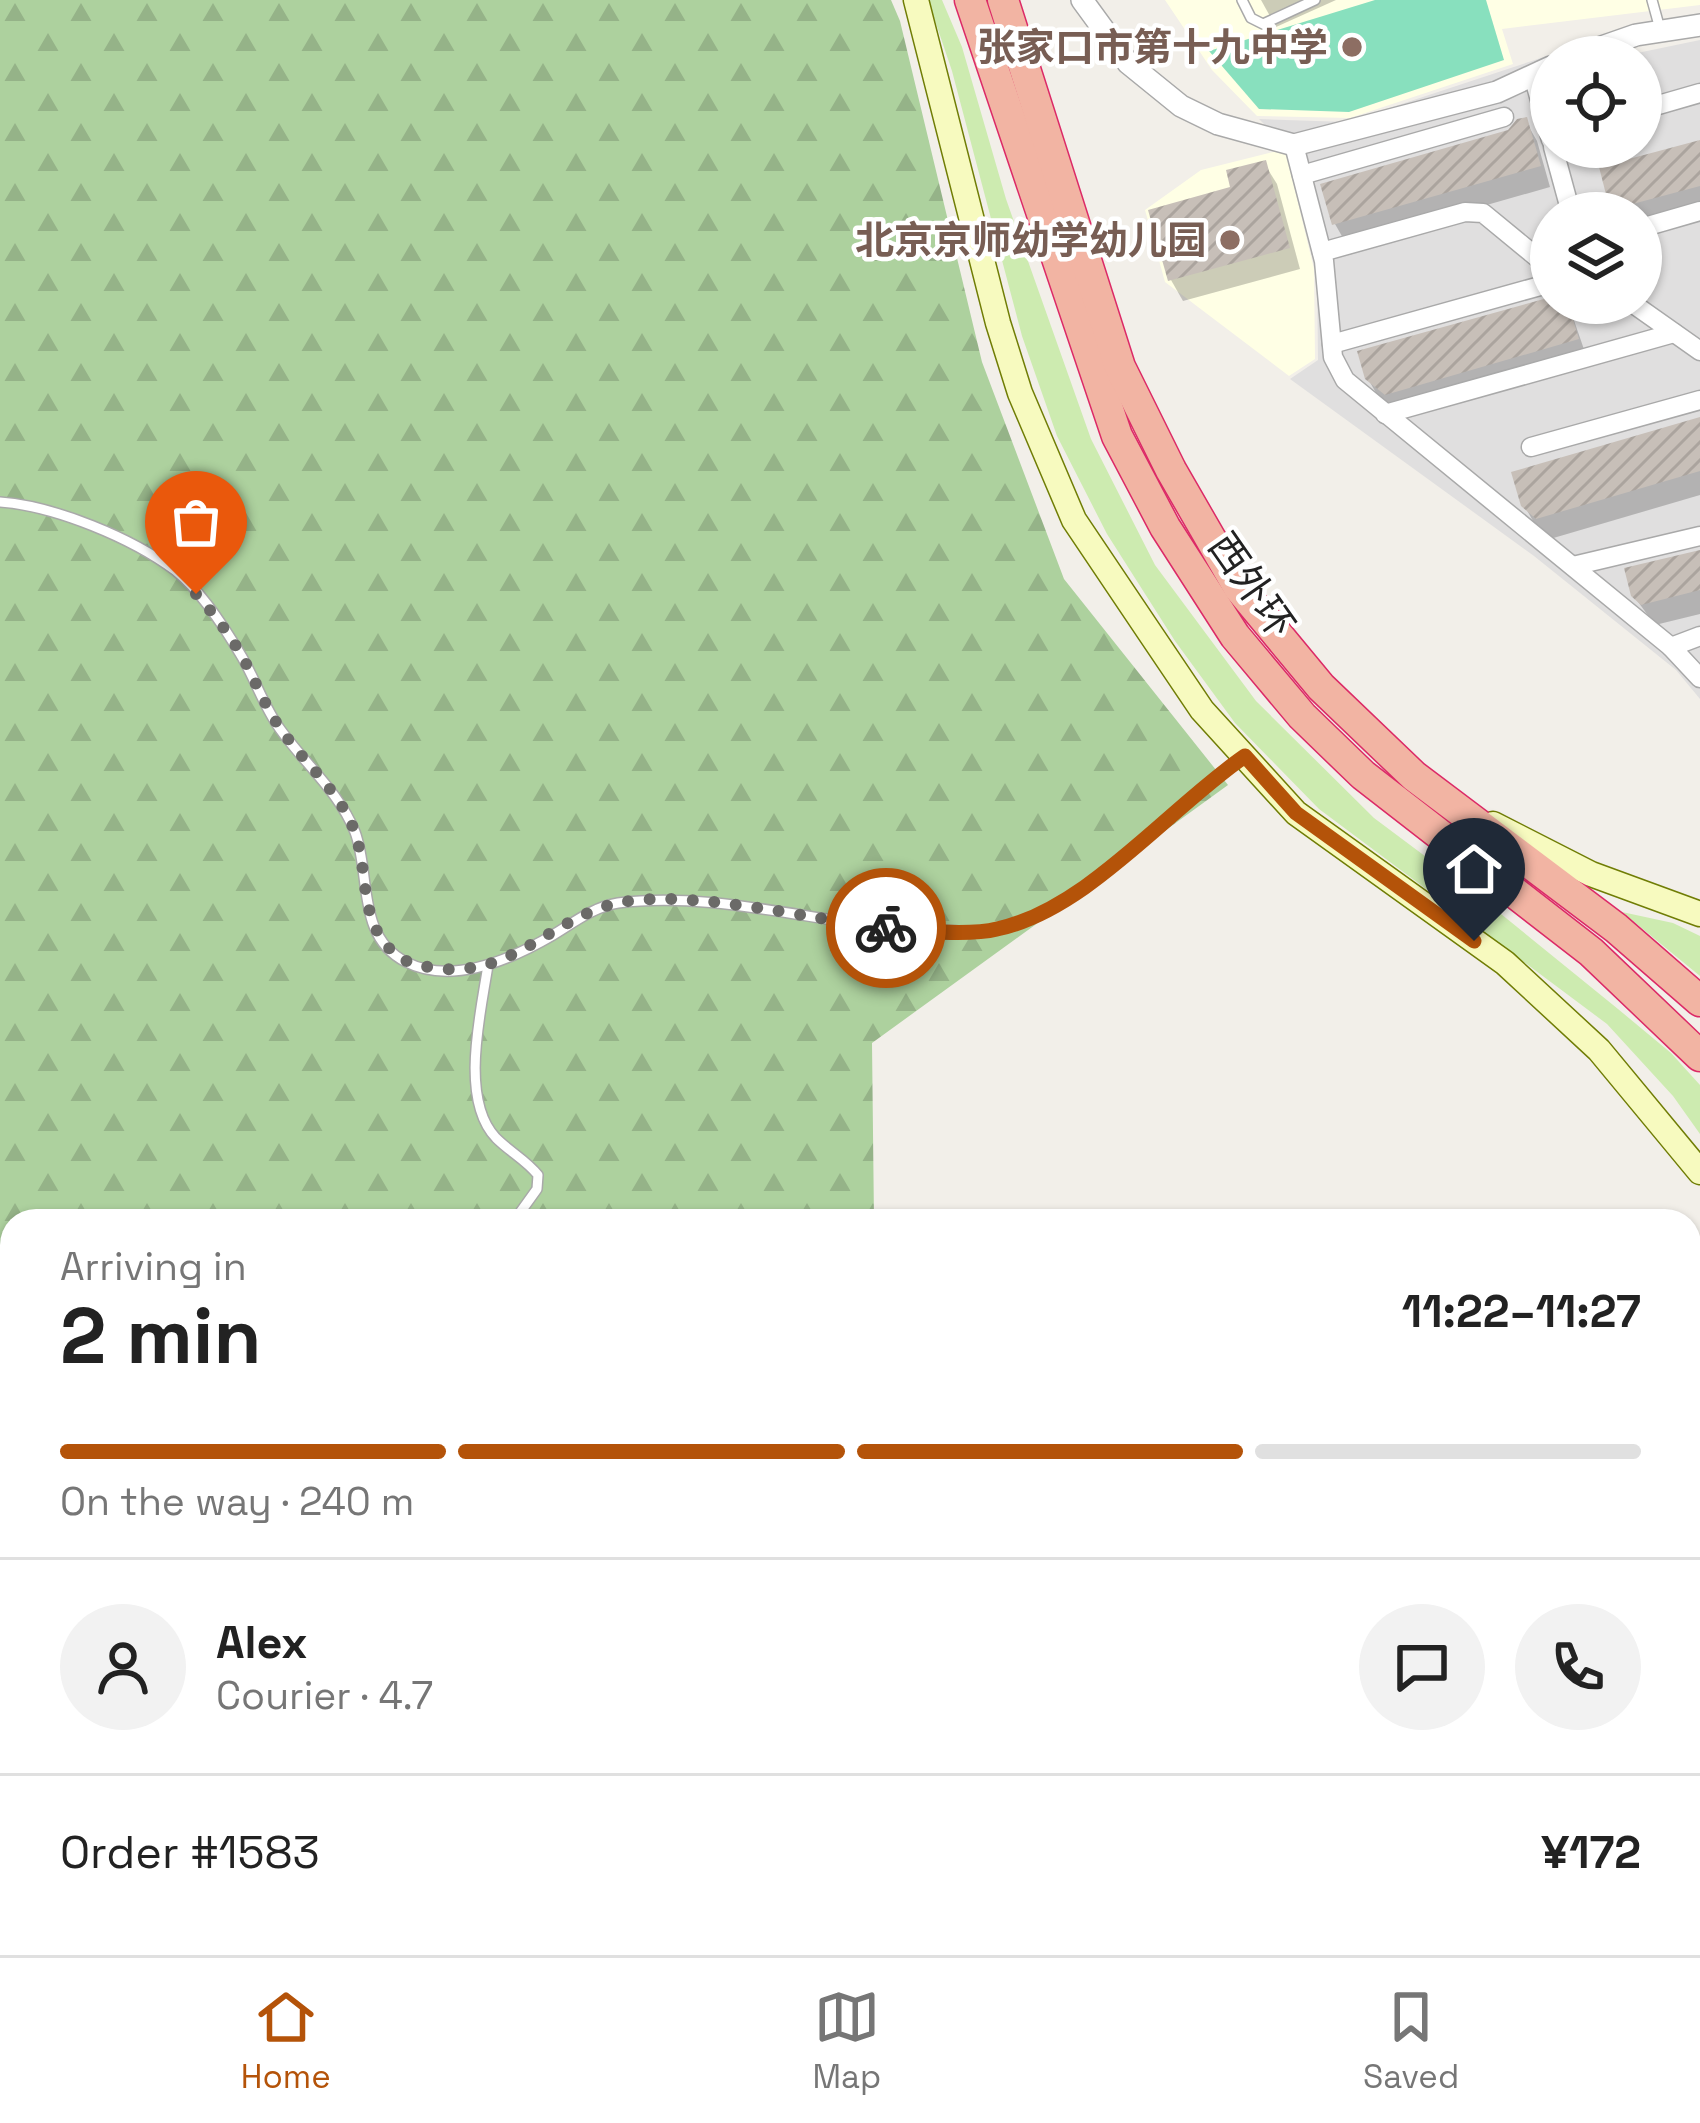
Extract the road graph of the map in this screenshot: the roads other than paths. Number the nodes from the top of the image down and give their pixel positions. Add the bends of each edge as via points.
1 (916, 0) edge
2 (970, 0) edge
3 (1003, 0) edge
4 (1082, 0) edge
5 (1242, 0) edge
6 (1315, 0) edge
7 (1652, 0) edge
8 (1700, 25) edge
9 (1661, 31) junction
10 (1641, 36) edge
11 (1530, 77) edge
12 (1700, 93) edge
13 (1662, 104) edge
14 (1504, 116) dead end
15 (1294, 145) junction
16 (1301, 175) junction
17 (1700, 211) edge
18 (1662, 222) edge
19 (1322, 252) junction
20 (1530, 252) edge
21 (1530, 289) edge
22 (1661, 324) edge
23 (1674, 333) junction
24 (1331, 344) junction
25 (1700, 351) edge
26 (1700, 400) edge
27 (1385, 414) junction
28 (1531, 447) dead end
29 (0, 502) edge
30 (1700, 536) edge
31 (1573, 566) junction
32 (1700, 636) edge
33 (1671, 646) junction
34 (1700, 679) edge
35 (1245, 756) junction
36 (1402, 764) junction
37 (1700, 914) edge
38 (488, 965) junction
39 (1700, 1001) edge
40 (1700, 1056) edge
41 (1700, 1172) edge
42 (523, 1209) edge

1 - 35 main road via 998,323 1074,520 1202,710
2 - 40 highway, 西外环 via 1117,436 1235,636 1363,776 1591,952
3 - 36 highway, 西外环 via 1120,367 1171,470 1239,589 1322,687
4 - 15 street via 1128,63 1181,106
5 - 6 lane via 1263,24
7 - 9 lane
8 - 9 street
9 - 10 street
11 - 15 street
12 - 13 street
14 - 16 street
15 - 16 street
16 - 19 street
17 - 18 street
19 - 20 street via 1466,212 1483,213
19 - 24 street
21 - 24 street
22 - 23 street
23 - 25 street
23 - 27 street
24 - 27 street via 1345,380
26 - 28 street
27 - 31 street
29 - 38 lane via 33,504 177,572 244,660 281,731 343,808 357,837 368,908 389,948 407,963 434,968
30 - 31 street
31 - 33 street
32 - 33 street
33 - 34 street
35 - 38 lane via 1061,906 995,930 895,929 704,900 644,901 587,913
35 - 41 main road via 1296,813 1520,978 1599,1050
36 - 37 main road via 1492,824 1591,874
36 - 39 highway, 西外环
38 - 42 lane via 475,1048 479,1101 494,1136 538,1175

